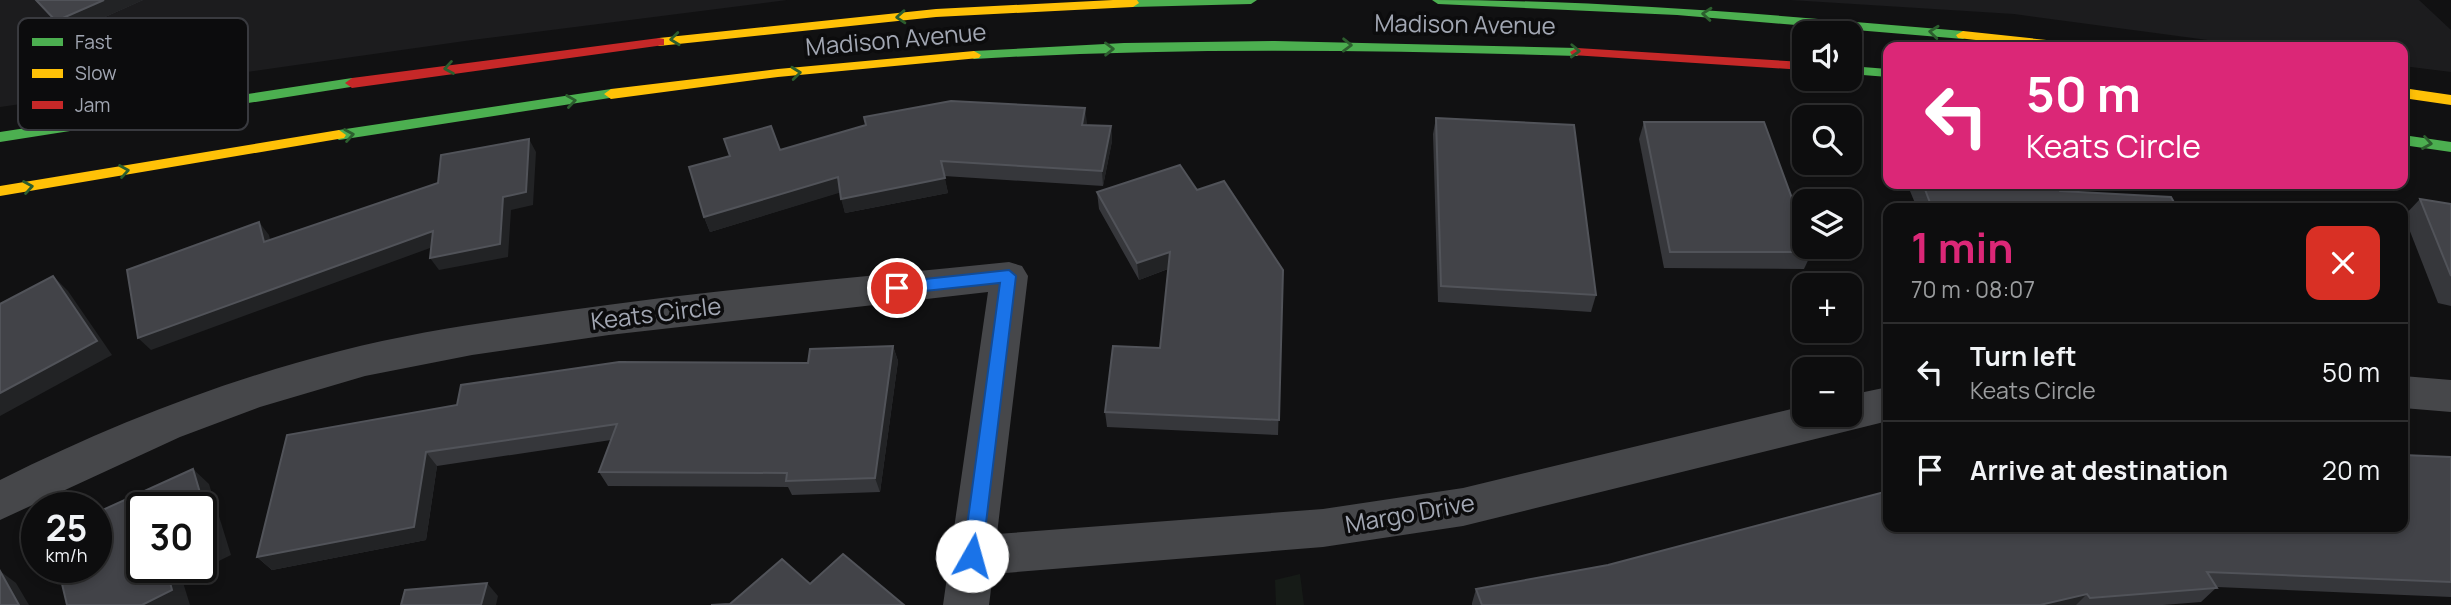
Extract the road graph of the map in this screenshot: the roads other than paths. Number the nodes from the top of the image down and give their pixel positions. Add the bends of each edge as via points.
1 (1251, 0) edge
2 (1438, 0) edge
3 (2030, 42) edge
4 (1792, 65) edge
5 (1862, 71) edge
6 (1883, 73) edge
7 (2408, 94) edge
8 (248, 99) edge
9 (2451, 100) edge
10 (46, 130) edge
11 (0, 137) edge
12 (2408, 140) edge
13 (2451, 147) edge
14 (0, 191) edge
15 (2408, 392) edge
16 (2451, 396) edge
17 (1883, 405) edge
18 (1862, 409) edge
19 (1792, 426) edge
20 (0, 501) edge
21 (972, 556) junction
22 (966, 605) edge

1 -> 8 main road, Madison Avenue via 809,24 549,53
3 -> 2 main road, Madison Avenue via 1583,3
14 -> 4 main road, Madison Avenue via 702,82 1041,50 1279,44 1424,46 1608,52
5 - 6 main road
7 - 9 main road
10 -> 11 main road, Madison Avenue
12 -> 13 main road
15 - 16 street
17 - 18 street
19 - 21 street, Margo Drive via 1463,507 1323,528
20 - 21 street, Keats Circle via 124,441 212,406 340,367 474,339 647,313 1009,276
21 - 22 street, Keats Circle

